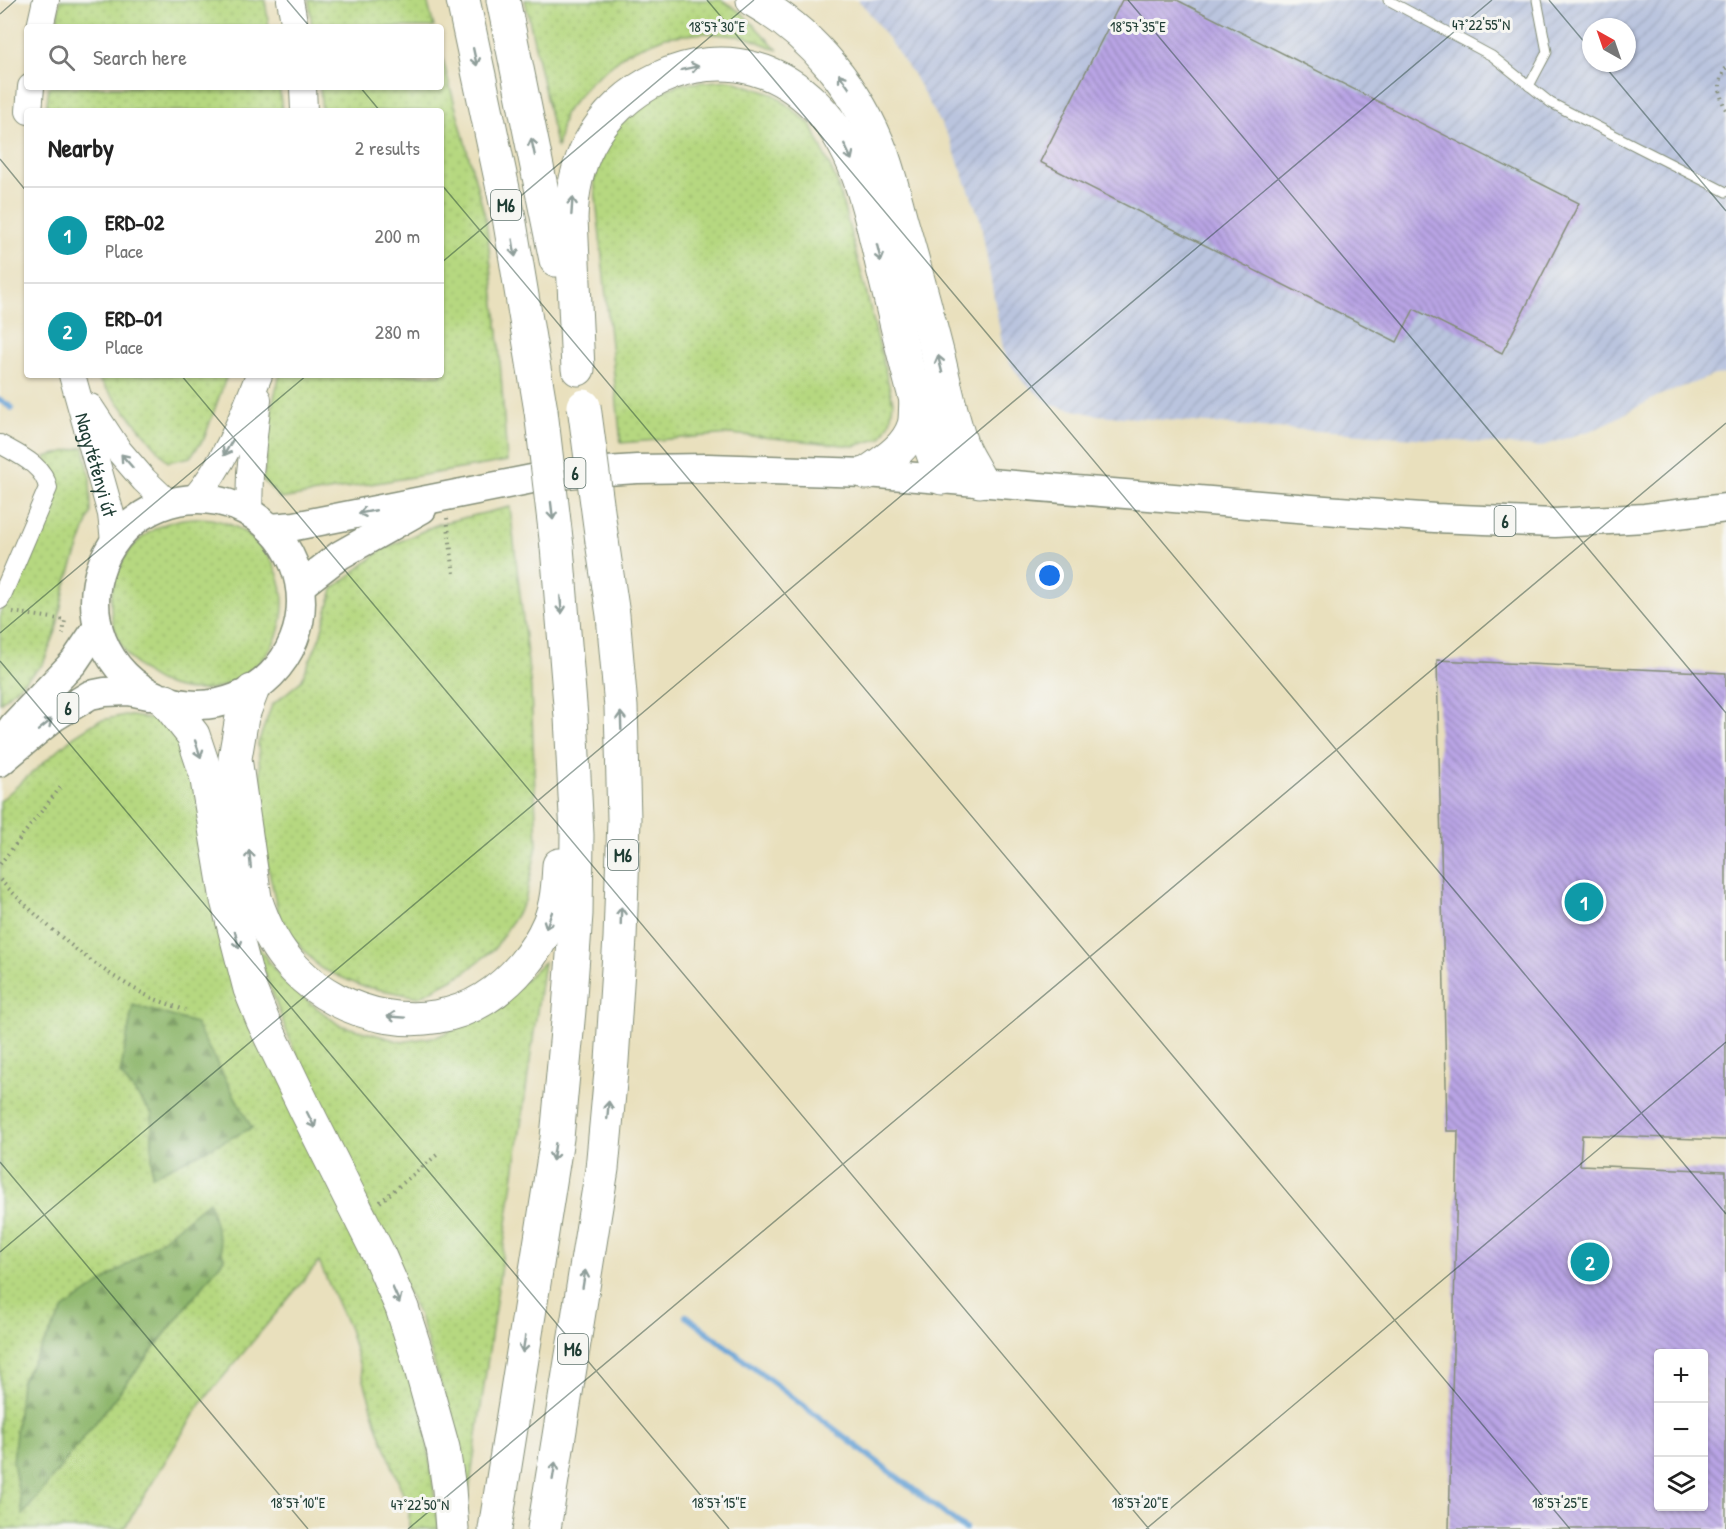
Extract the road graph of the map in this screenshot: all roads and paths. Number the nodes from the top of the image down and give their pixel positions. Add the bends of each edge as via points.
1 (46, 0) edge
2 (463, 0) edge
3 (503, 0) edge
4 (753, 0) edge
5 (1388, 0) edge
6 (1537, 0) edge
7 (41, 24) edge
8 (1726, 68) edge
9 (1528, 86) junction
10 (31, 90) edge
11 (303, 90) edge
12 (29, 108) edge
13 (304, 108) edge
14 (1726, 110) edge
15 (1726, 192) edge
16 (578, 369) junction
17 (259, 378) edge
18 (260, 378) edge
19 (74, 381) edge
20 (916, 399) junction
21 (954, 421) junction
22 (0, 444) edge
23 (867, 473) junction
24 (942, 478) junction
25 (980, 481) junction
26 (445, 496) junction
27 (181, 501) junction
28 (1726, 508) edge
29 (260, 520) junction
30 (114, 542) junction
31 (454, 574) dead end
32 (300, 586) junction
33 (4, 606) edge
34 (97, 628) junction
35 (62, 636) dead end
36 (252, 691) junction
37 (159, 698) junction
38 (571, 717) junction
39 (0, 744) edge
40 (0, 762) edge
41 (63, 784) dead end
42 (0, 864) edge
43 (0, 880) edge
44 (185, 1010) dead end
45 (438, 1154) dead end
46 (361, 1218) junction
47 (452, 1529) edge
48 (495, 1529) edge
49 (544, 1529) edge

1 - 7 main road
2 -> 38 highway, M6, bridge via 509,217 541,411
16 -> 3 highway, M6
21 -> 4 highway via 920,284 872,131 850,90 822,55 778,15
5 - 9 lane via 1492,56
6 - 9 lane via 1547,52
8 - 14 path via 1719,86
9 - 15 lane via 1551,103
10 - 12 main road
11 - 13 main road
16 -> 20 highway via 572,199 577,171 590,142 626,99 652,82 695,66 736,65 768,73 788,84 816,106 839,135 865,196
49 -> 16 highway, M6, bridge via 602,1169 620,938 624,819 621,707 613,615
17 -> 27 main road via 209,481
18 - 29 main road via 250,473
27 -> 19 main road, Nagytétényi út via 144,480 118,451
19 - 30 main road, Nagytétényi út via 111,514
20 - 23 highway via 914,425 905,442
20 - 24 highway
21 - 24 highway via 952,449
21 - 25 highway
22 - 33 street via 31,462 48,488
23 - 24 main road, 6
23 - 26 main road, 6 via 637,468 576,472
24 - 25 main road, 6
25 - 28 main road, 6 via 1362,513 1555,523
26 -> 29 main road, 6 via 295,526
26 - 31 path
26 - 32 main road, 6 via 340,555
27 - 29 main road, 6 via 222,502
27 - 30 main road, 6 via 152,509
29 - 32 main road, 6 via 284,544
30 - 34 main road, 6 via 101,566 94,592
32 - 36 main road, 6 via 302,607 292,646 268,679
33 - 35 path via 65,620
34 - 37 main road, 6 via 111,660 123,674
34 - 39 main road, 6 via 74,662
36 - 37 main road, 6 via 210,706 188,706
38 -> 36 highway via 557,892 550,921 537,946 522,967 484,999 442,1014 400,1018 344,1004 311,984 282,955 261,915 235,758 242,717
40 -> 37 main road, 6 via 54,717 90,695 129,691
37 -> 46 highway via 193,735 206,774 227,900 250,989
38 -> 48 highway, M6 via 577,835 569,1010 556,1138
41 - 42 path
43 - 44 path via 91,963 147,996
45 - 46 path
46 -> 47 highway via 402,1308 418,1358 443,1448

